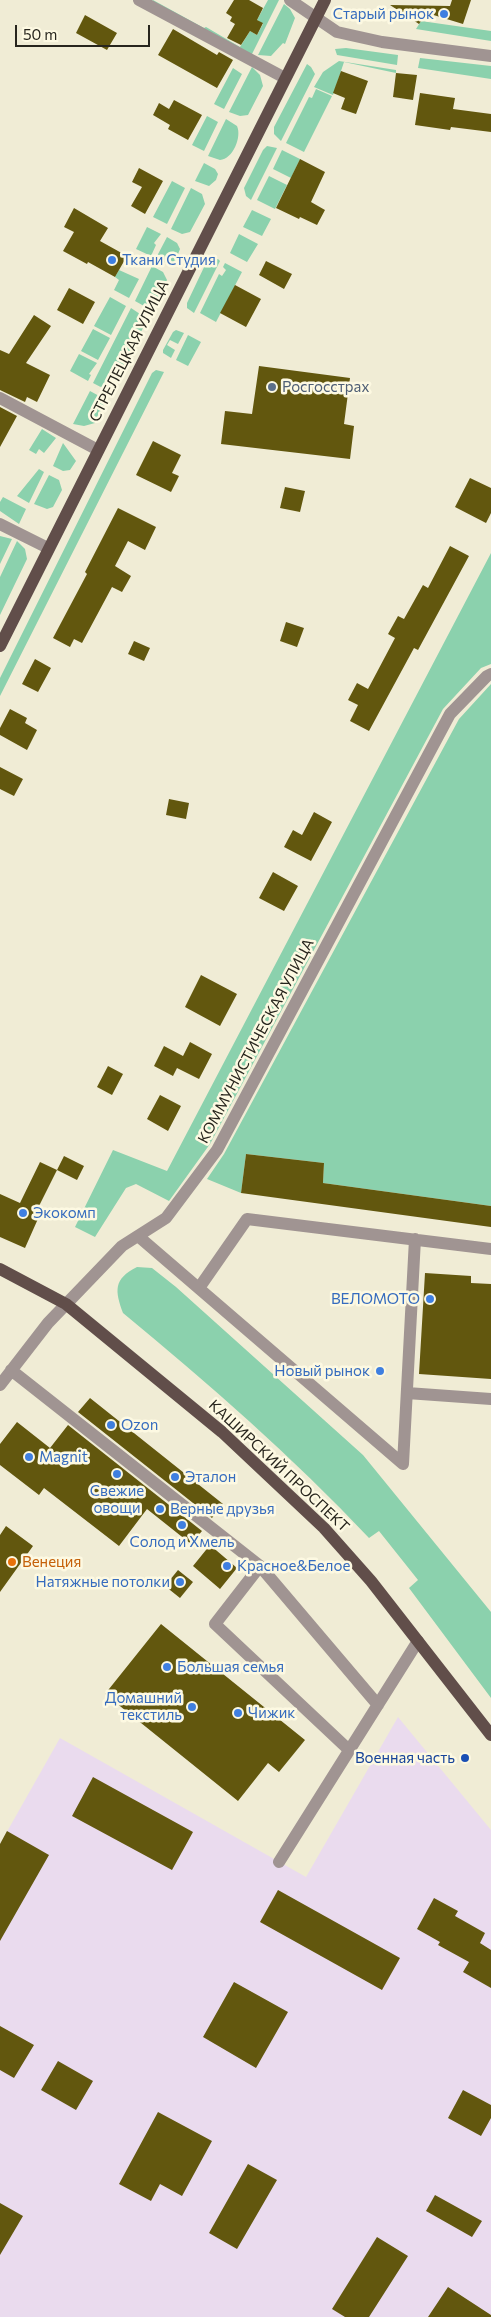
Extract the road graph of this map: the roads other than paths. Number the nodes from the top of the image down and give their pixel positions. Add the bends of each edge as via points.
1 (139, 0) edge
2 (290, 0) edge
3 (324, 0) edge
4 (315, 17) junction
5 (491, 56) edge
6 (285, 78) junction
7 (0, 398) edge
8 (98, 450) junction
9 (0, 524) edge
10 (48, 548) junction
11 (0, 646) edge
12 (491, 674) edge
13 (138, 1236) junction
14 (415, 1239) junction
15 (491, 1249) edge
16 (0, 1268) edge
17 (199, 1288) junction
18 (66, 1304) junction
19 (12, 1370) junction
20 (0, 1385) edge
21 (407, 1393) junction
22 (491, 1399) edge
23 (260, 1566) junction
24 (418, 1641) junction
25 (378, 1705) junction
26 (491, 1736) edge
27 (349, 1750) junction
28 (278, 1862) dead end

1 - 6 street
2 - 4 street
3 - 4 main road, СТРЕЛЕЦКАЯ УЛИЦА
4 - 5 street via 337,32 382,42
4 - 6 main road, СТРЕЛЕЦКАЯ УЛИЦА
6 - 8 main road, СТРЕЛЕЦКАЯ УЛИЦА
7 - 8 street
8 - 10 main road, СТРЕЛЕЦКАЯ УЛИЦА
9 - 10 street
10 - 11 main road, СТРЕЛЕЦКАЯ УЛИЦА
12 - 13 street, КОММУНИСТИЧЕСКАЯ УЛИЦА via 450,714 217,1150 166,1218
13 - 17 street
13 - 18 street, КОММУНИСТИЧЕСКАЯ УЛИЦА via 122,1246
14 - 15 street
14 - 17 street via 247,1219
14 - 21 street
16 - 18 main road, КАШИРСКИЙ ПРОСПЕКТ
17 - 21 street via 402,1464
18 - 19 street, КОММУНИСТИЧЕСКАЯ УЛИЦА
18 - 24 main road, КАШИРСКИЙ ПРОСПЕКТ via 222,1432 324,1528
19 - 20 street, КОММУНИСТИЧЕСКАЯ УЛИЦА
19 - 23 street
21 - 22 street
23 - 25 street
23 - 27 street via 215,1624
24 - 25 street
24 - 26 main road, КАШИРСКИЙ ПРОСПЕКТ
25 - 27 street
27 - 28 street

